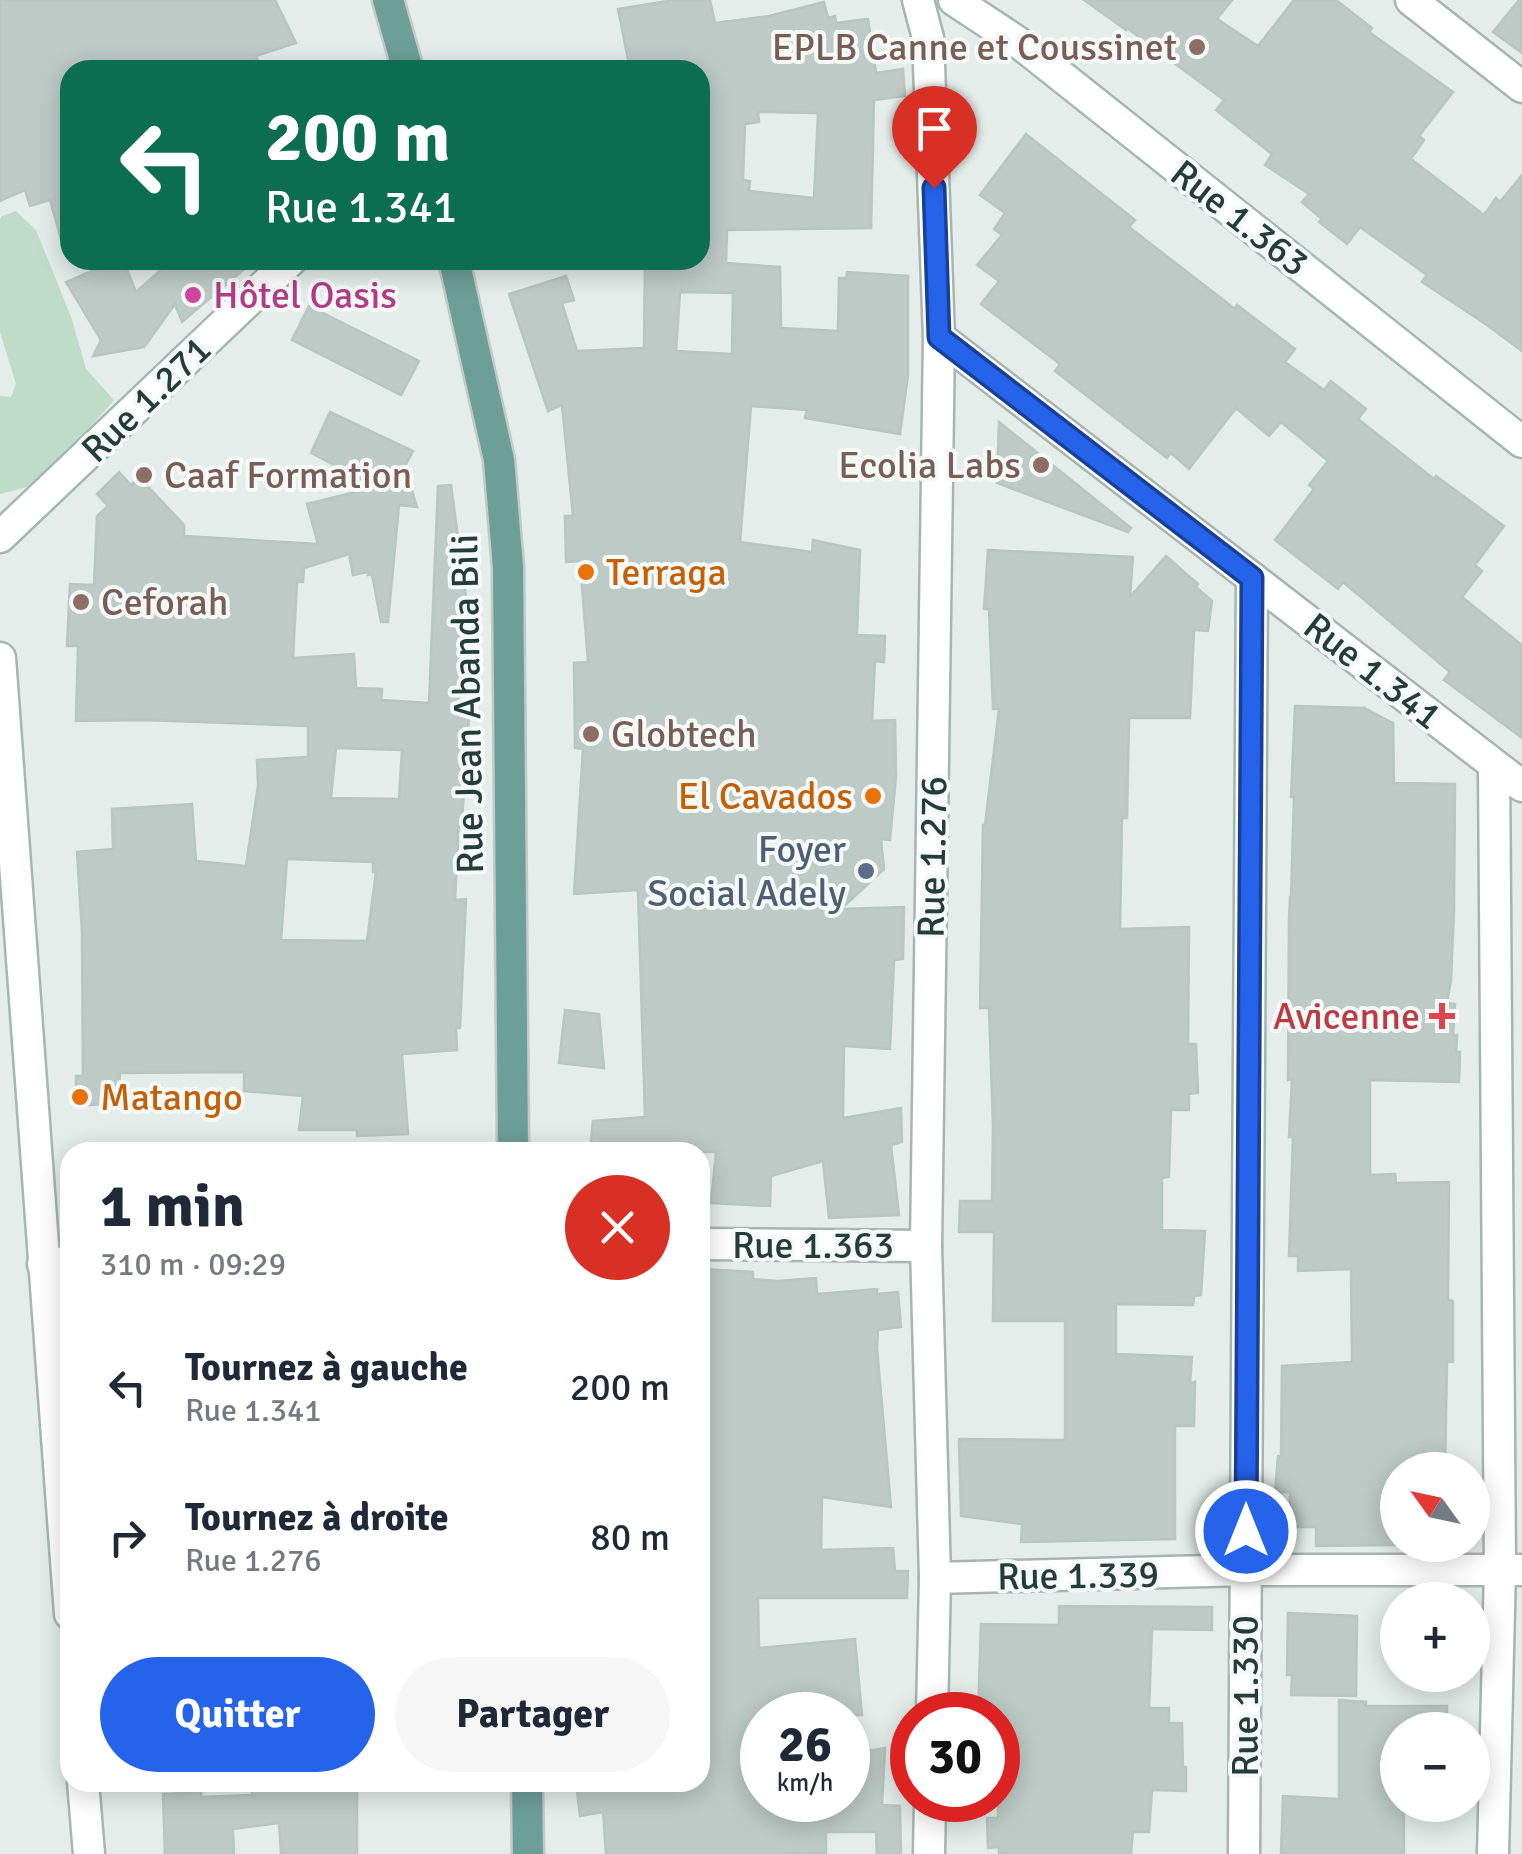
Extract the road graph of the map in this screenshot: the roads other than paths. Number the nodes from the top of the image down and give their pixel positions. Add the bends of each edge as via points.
1 (388, 0) edge
2 (918, 0) edge
3 (954, 0) edge
4 (1410, 0) edge
5 (405, 60) edge
6 (1522, 87) edge
7 (280, 270) edge
8 (456, 270) edge
9 (939, 337) junction
10 (1522, 442) edge
11 (0, 537) edge
12 (1252, 578) junction
13 (0, 658) edge
14 (1494, 766) junction
15 (1522, 786) edge
16 (513, 1142) edge
17 (710, 1244) edge
18 (926, 1246) junction
19 (56, 1263) edge
20 (60, 1363) edge
21 (1246, 1570) junction
22 (1511, 1570) edge
23 (935, 1578) junction
24 (933, 1692) edge
25 (84, 1792) edge
26 (527, 1792) edge
27 (930, 1822) edge
28 (89, 1854) edge
29 (528, 1854) edge
30 (929, 1854) edge
31 (1244, 1854) edge
32 (1494, 1854) edge

1 - 5 main road
2 - 9 street, Rue 1.276 via 928,38
3 - 10 street, Rue 1.363 via 1022,45
4 - 6 street
7 - 11 street, Rue 1.271
8 - 16 main road, Rue Jean Abanda Bili via 499,460 508,566
9 - 12 street, Rue 1.341
9 - 18 street, Rue 1.276
12 - 14 street, Rue 1.341
12 - 21 street, Rue 1.330
13 - 19 street
14 - 15 street, Rue 1.341
14 - 22 street
17 - 18 street, Rue 1.363
18 - 23 street, Rue 1.276
19 - 20 street
21 - 22 street, Rue 1.339
21 - 23 street, Rue 1.339
21 - 31 street, Rue 1.330
22 - 32 street
23 - 24 street, Rue 1.276
25 - 28 street
26 - 29 main road
27 - 30 street

